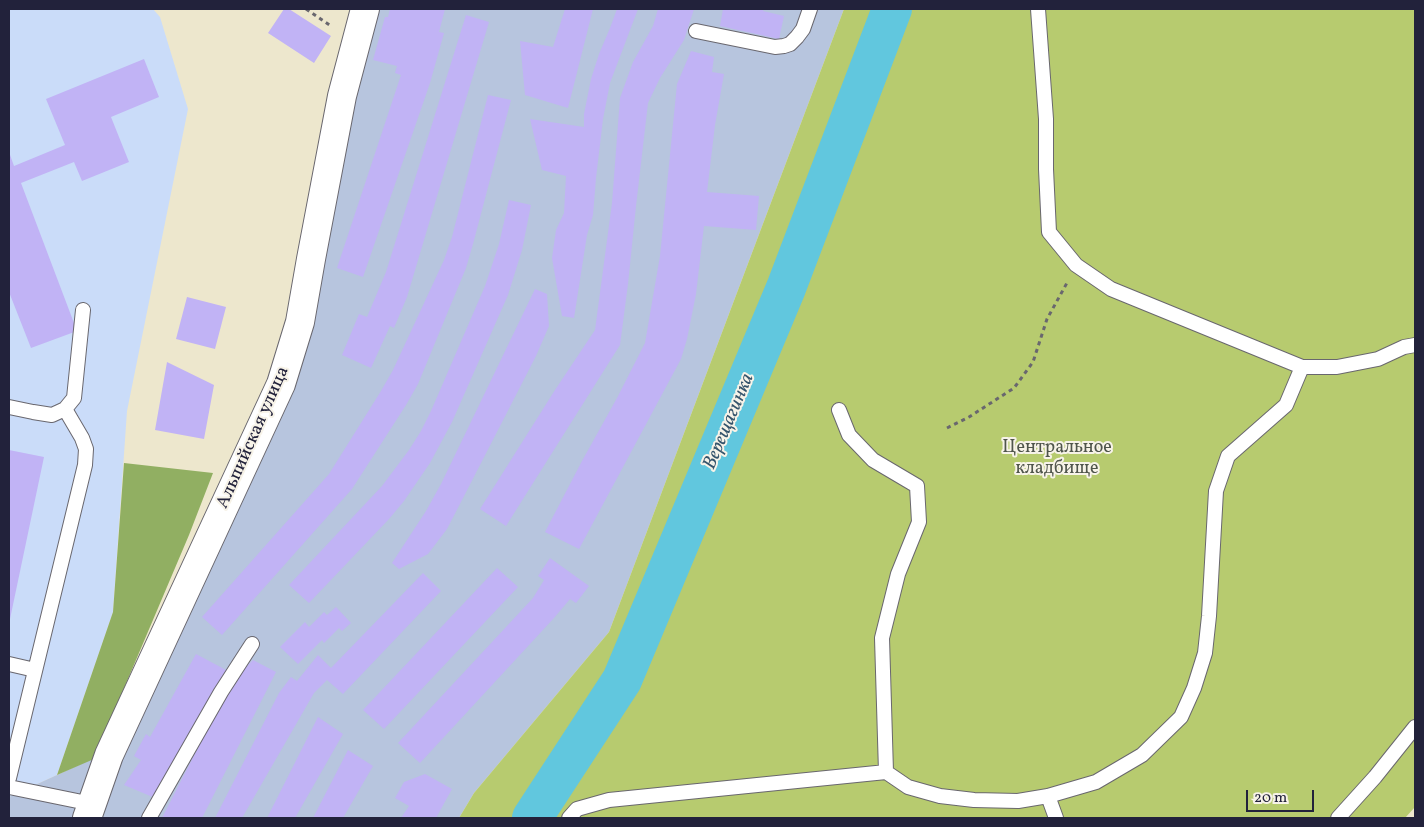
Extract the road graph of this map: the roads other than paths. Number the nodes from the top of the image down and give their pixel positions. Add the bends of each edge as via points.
1 (365, 9) edge
2 (810, 9) edge
3 (1038, 9) edge
4 (696, 31) dead end
5 (83, 310) dead end
6 (1415, 344) edge
7 (1302, 367) junction
8 (9, 407) edge
9 (65, 409) junction
10 (840, 410) dead end
11 (252, 644) dead end
12 (9, 664) edge
13 (35, 670) junction
14 (1415, 727) edge
15 (886, 772) junction
16 (9, 778) edge
17 (9, 787) edge
18 (1048, 796) junction
19 (90, 811) edge
20 (149, 818) edge
21 (569, 818) edge
22 (1056, 818) edge
23 (1338, 818) edge

1 - 19 street, Альпийская улица via 342,96 300,322 281,384 110,755
2 - 4 lane via 803,29 790,44 784,46
3 - 7 lane via 1046,119 1049,232 1076,265 1111,289
5 - 9 lane via 74,398
6 - 7 lane via 1378,359 1337,367
7 - 18 lane via 1286,405 1228,456 1216,491 1205,653 1181,717 1142,755 1096,782
8 - 9 lane via 52,415
9 - 13 lane via 86,449 85,465
10 - 15 lane via 850,435 872,460 917,486 920,522 898,574 882,638
11 - 20 lane
12 - 13 lane
13 - 16 lane
14 - 23 lane
15 - 18 lane via 908,787 940,796 1018,801
15 - 21 lane via 609,800 577,809
17 - 19 lane
18 - 22 lane

